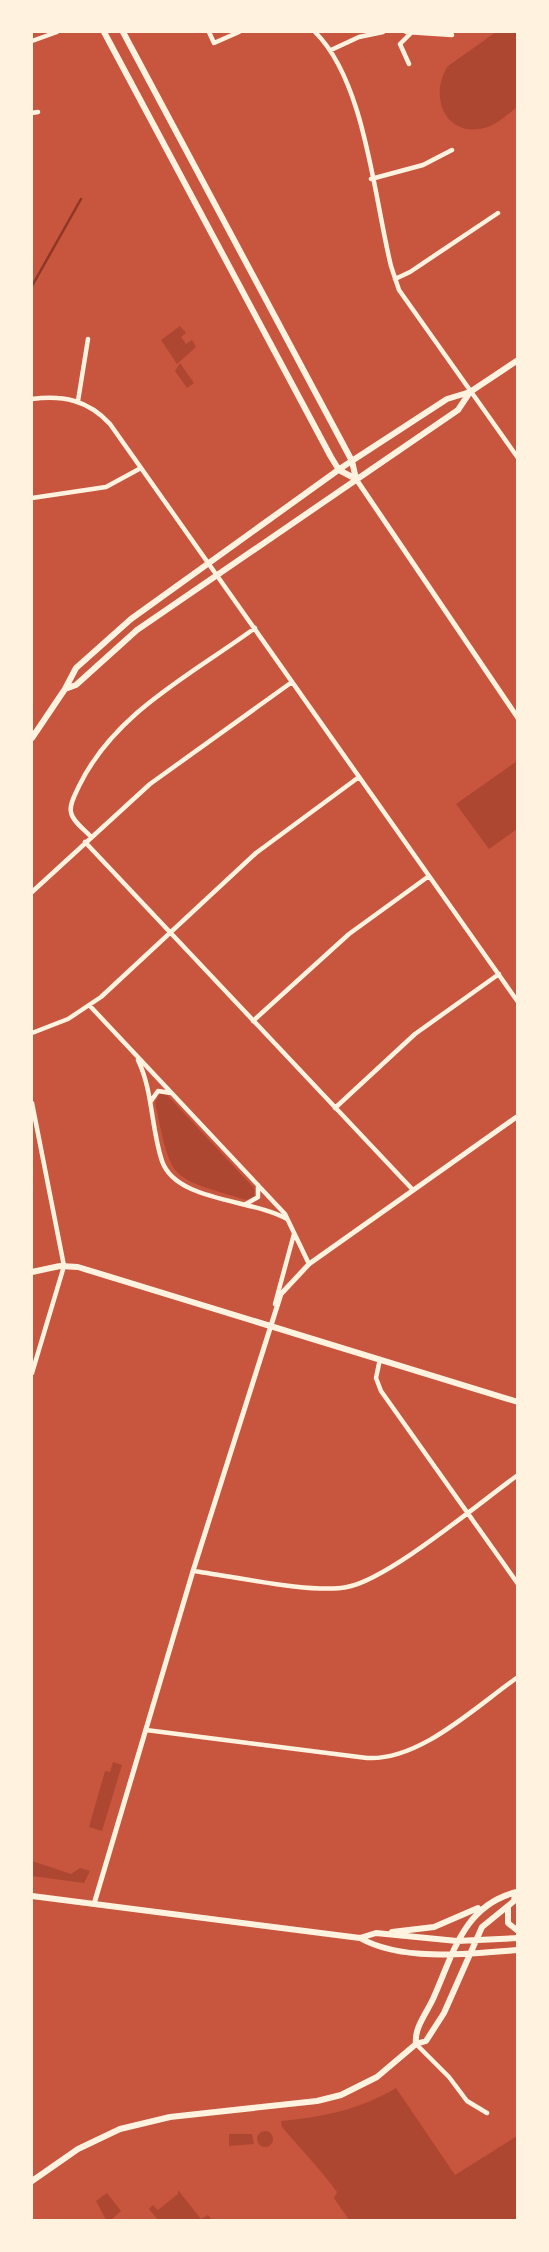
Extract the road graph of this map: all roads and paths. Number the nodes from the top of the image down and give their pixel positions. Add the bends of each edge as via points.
1 (57, 32) edge
2 (104, 32) edge
3 (123, 32) edge
4 (209, 32) edge
5 (239, 32) edge
6 (315, 32) edge
7 (383, 32) edge
8 (406, 32) edge
9 (412, 32) edge
10 (452, 35) dead end
11 (32, 41) edge
12 (331, 50) junction
13 (409, 64) dead end
14 (38, 112) dead end
15 (32, 113) edge
16 (452, 150) dead end
17 (372, 178) junction
18 (498, 213) dead end
19 (395, 279) junction
20 (88, 339) dead end
21 (517, 360) edge
22 (470, 392) junction
23 (32, 399) edge
24 (78, 401) junction
25 (517, 458) edge
26 (352, 461) junction
27 (141, 468) junction
28 (339, 470) junction
29 (356, 479) junction
30 (32, 498) edge
31 (210, 562) junction
32 (218, 574) junction
33 (255, 628) junction
34 (293, 682) junction
35 (65, 689) junction
36 (517, 718) edge
37 (32, 738) edge
38 (360, 777) junction
39 (91, 837) junction
40 (85, 842) junction
41 (429, 876) junction
42 (32, 892) edge
43 (170, 932) junction
44 (499, 974) junction
45 (517, 1002) edge
46 (90, 1006) junction
47 (253, 1021) junction
48 (32, 1033) edge
49 (136, 1056) junction
50 (174, 1096) junction
51 (32, 1103) edge
52 (150, 1106) junction
53 (335, 1108) junction
54 (517, 1116) edge
55 (257, 1184) junction
56 (413, 1190) junction
57 (242, 1204) junction
58 (289, 1222) junction
59 (294, 1233) junction
60 (309, 1264) junction
61 (64, 1266) junction
62 (32, 1272) edge
63 (274, 1308) junction
64 (269, 1325) junction
65 (380, 1359) junction
66 (32, 1373) edge
67 (517, 1402) edge
68 (517, 1475) edge
69 (466, 1512) junction
70 (193, 1571) junction
71 (517, 1584) edge
72 (517, 1677) edge
73 (145, 1730) junction
74 (516, 1892) edge
75 (32, 1896) edge
76 (94, 1905) junction
77 (487, 1906) junction
78 (509, 1906) junction
79 (517, 1931) edge
80 (376, 1933) junction
81 (360, 1938) junction
82 (517, 1938) edge
83 (457, 1941) junction
84 (474, 1941) junction
85 (517, 1950) edge
86 (468, 1954) junction
87 (450, 1955) junction
88 (416, 2044) junction
89 (487, 2113) dead end
90 (32, 2181) edge

1 - 11 street
2 - 28 main road
3 - 26 main road
4 - 5 street via 214,43
6 - 12 street
7 - 12 street
8 - 9 street
9 - 10 street
9 - 13 street via 400,44
12 - 17 street via 351,90
14 - 15 street
16 - 17 street via 423,165
17 - 19 street
18 - 19 street
19 - 22 street
20 - 24 street
21 - 22 main road
22 - 25 street
22 - 26 main road via 447,398
22 - 29 main road via 458,410
23 - 24 street
24 - 27 street via 103,417
26 - 28 main road
26 - 29 main road
27 - 30 street via 106,487
27 - 31 street
28 - 29 main road
28 - 31 main road
29 - 32 main road
29 - 36 street
31 - 32 street
31 - 35 main road via 91,652
32 - 33 street
32 - 35 main road via 137,630 76,685
33 - 34 street
33 - 39 street via 144,706 109,740 87,771 71,807 73,817
34 - 38 street
34 - 39 street via 163,774
35 - 37 main road
38 - 41 street
38 - 43 street via 268,843
39 - 40 street
40 - 42 street
40 - 43 street
41 - 44 street
41 - 47 street via 340,941
43 - 46 street
43 - 47 street
44 - 45 street
44 - 53 street via 415,1034
46 - 48 street
46 - 49 street
47 - 53 street
49 - 50 street
49 - 52 street
50 - 52 street via 158,1091
50 - 55 street
51 - 61 street
52 - 57 street via 160,1157 169,1174 186,1187
53 - 56 street
54 - 56 street
55 - 57 street via 256,1200
55 - 58 street
56 - 60 street
57 - 58 street
58 - 59 street
59 - 60 street
59 - 63 street
60 - 63 street via 289,1282
61 - 62 main road
61 - 64 main road
61 - 66 street
63 - 64 street
64 - 65 main road
64 - 70 street
65 - 67 main road
65 - 69 street via 376,1378 381,1391
68 - 69 street
69 - 70 street via 380,1574 349,1587
69 - 71 street
70 - 73 street
72 - 73 street via 418,1747 393,1757 367,1758
73 - 76 street
74 - 77 main road
74 - 78 main road
75 - 76 main road
76 - 81 main road
77 - 80 main road via 435,1927
77 - 83 main road via 466,1923
78 - 79 main road via 508,1923
78 - 84 main road via 486,1921
80 - 81 main road
80 - 83 main road
81 - 87 main road via 376,1947
82 - 84 main road
83 - 84 main road
83 - 87 main road
84 - 86 main road
85 - 86 main road
86 - 87 main road
86 - 88 main road via 438,2024 426,2041
87 - 88 main road via 414,2033
88 - 89 street via 467,2101
88 - 90 main road via 377,2077 341,2095 295,2105 146,2122 92,2142

